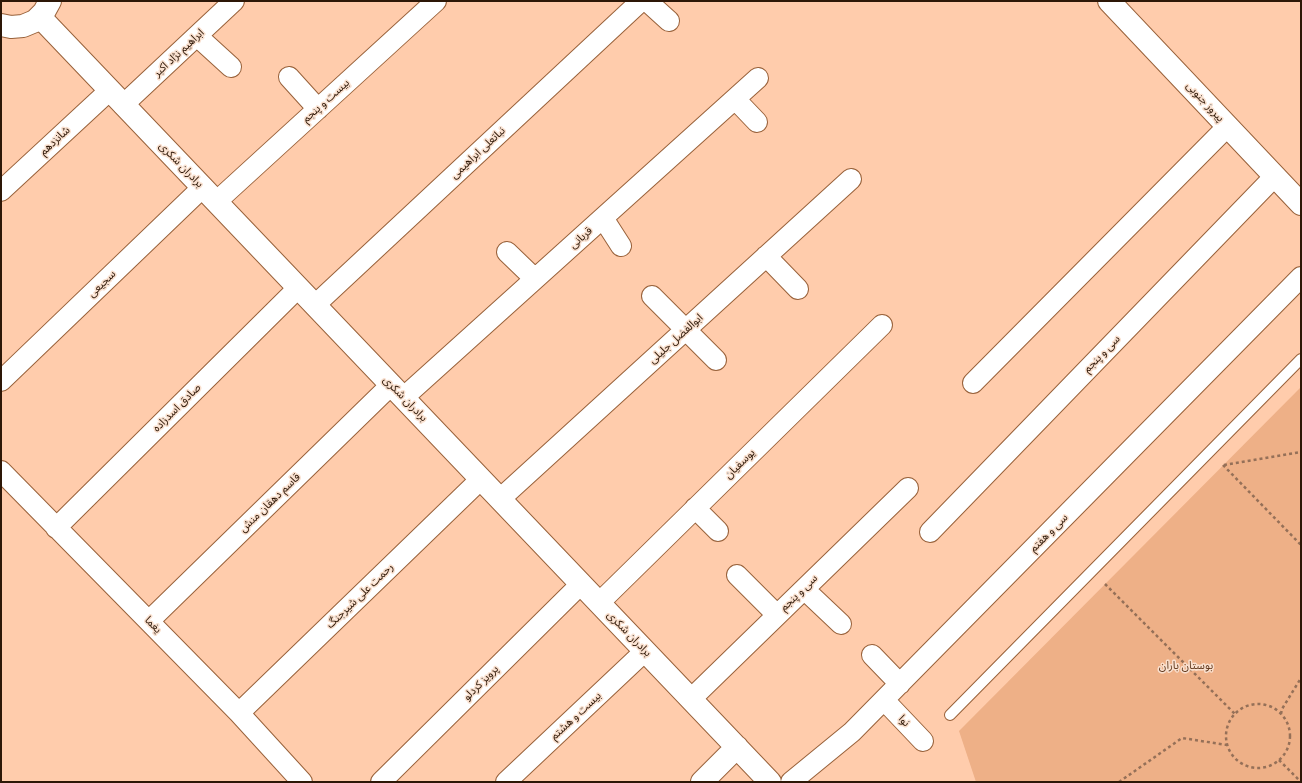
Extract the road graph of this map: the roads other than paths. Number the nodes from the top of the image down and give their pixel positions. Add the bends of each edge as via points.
1 (234, 1) edge
2 (436, 1) edge
3 (641, 1) edge
4 (647, 1) edge
5 (1109, 1) edge
6 (45, 9) edge
7 (669, 21) dead end
8 (4, 30) edge
9 (197, 36) junction
10 (231, 67) dead end
11 (289, 77) dead end
12 (758, 78) dead end
13 (117, 98) junction
14 (735, 99) junction
15 (318, 109) junction
16 (757, 122) dead end
17 (1228, 126) junction
18 (1275, 176) junction
19 (851, 179) dead end
20 (1, 191) edge
21 (210, 195) junction
22 (1301, 204) edge
23 (603, 218) junction
24 (621, 246) dead end
25 (507, 252) dead end
26 (766, 256) junction
27 (1301, 277) edge
28 (535, 279) junction
29 (298, 288) junction
30 (798, 289) dead end
31 (652, 296) dead end
32 (315, 305) junction
33 (882, 325) dead end
34 (686, 329) junction
35 (1301, 359) edge
36 (716, 360) dead end
37 (1, 381) edge
38 (973, 383) dead end
39 (397, 391) junction
40 (1, 471) edge
41 (481, 479) junction
42 (908, 488) dead end
43 (500, 499) junction
44 (695, 508) junction
45 (56, 528) junction
46 (718, 531) dead end
47 (930, 532) dead end
48 (737, 575) dead end
49 (581, 584) junction
50 (804, 589) junction
51 (599, 603) junction
52 (777, 615) junction
53 (149, 621) junction
54 (841, 624) dead end
55 (645, 651) junction
56 (872, 655) dead end
57 (900, 684) junction
58 (691, 699) junction
59 (884, 700) junction
60 (240, 713) junction
61 (950, 715) dead end
62 (924, 741) dead end
63 (737, 747) junction
64 (302, 782) edge
65 (381, 782) edge
66 (506, 782) edge
67 (702, 782) edge
68 (770, 782) edge
69 (791, 782) edge

1 - 9 street, ابراهیم نژاد اکبر
2 - 15 street, بیست و پنجم
3 - 32 street, نباتعلی ابراهیمی
4 - 7 street
5 - 17 street, پیروز جنوبی
6 - 8 street via 35,21
6 - 13 street, برادران شکری
9 - 10 street
9 - 13 street, ابراهیم نژاد اکبر
11 - 15 street
12 - 14 street, قربانی
13 - 20 street, شانزدهم
13 - 21 street, برادران شکری
14 - 16 street
14 - 23 street, قربانی
15 - 21 street, بیست و پنجم
17 - 18 street, پیروز جنوبی
17 - 38 street
18 - 22 street, پیروز جنوبی
18 - 47 street, سی و پنجم
19 - 26 street, ابوالفضل جلیلی
21 - 29 street, برادران شکری
21 - 37 street, سجیعی
23 - 24 street
23 - 28 street, قربانی
25 - 28 street
26 - 30 street
26 - 34 street, ابوالفضل جلیلی
27 - 57 street, سی و هفتم
28 - 39 street, قربانی
29 - 32 street, برادران شکری
29 - 45 street, صادق اسدزاده
31 - 34 street
32 - 39 street, برادران شکری
33 - 44 street, یوسفیان
34 - 36 street
34 - 43 street, ابوالفضل جلیلی
35 - 61 lane
39 - 41 street, برادران شکری
39 - 53 street, قاسم دهقان منش
40 - 45 street, یغما
41 - 43 street, برادران شکری
41 - 60 street, رحمت علی شیرجنگ
42 - 50 street, سی و پنجم
43 - 49 street, برادران شکری
44 - 46 street
44 - 51 street, یوسفیان
45 - 53 street, یغما
48 - 52 street
49 - 51 street, برادران شکری
49 - 65 street, پرویز کردلو
50 - 52 street, سی و پنجم
50 - 54 street
51 - 55 street, برادران شکری
52 - 58 street, سی و پنجم
53 - 60 street, یغما
55 - 58 street, برادران شکری
55 - 66 street, بیست و هشتم
56 - 57 street
57 - 59 street, سی و هفتم
58 - 63 street, برادران شکری
59 - 62 street, نوا
59 - 69 street, سی و هفتم via 852,732
60 - 64 street, یغما
63 - 67 street
63 - 68 street, برادران شکری

